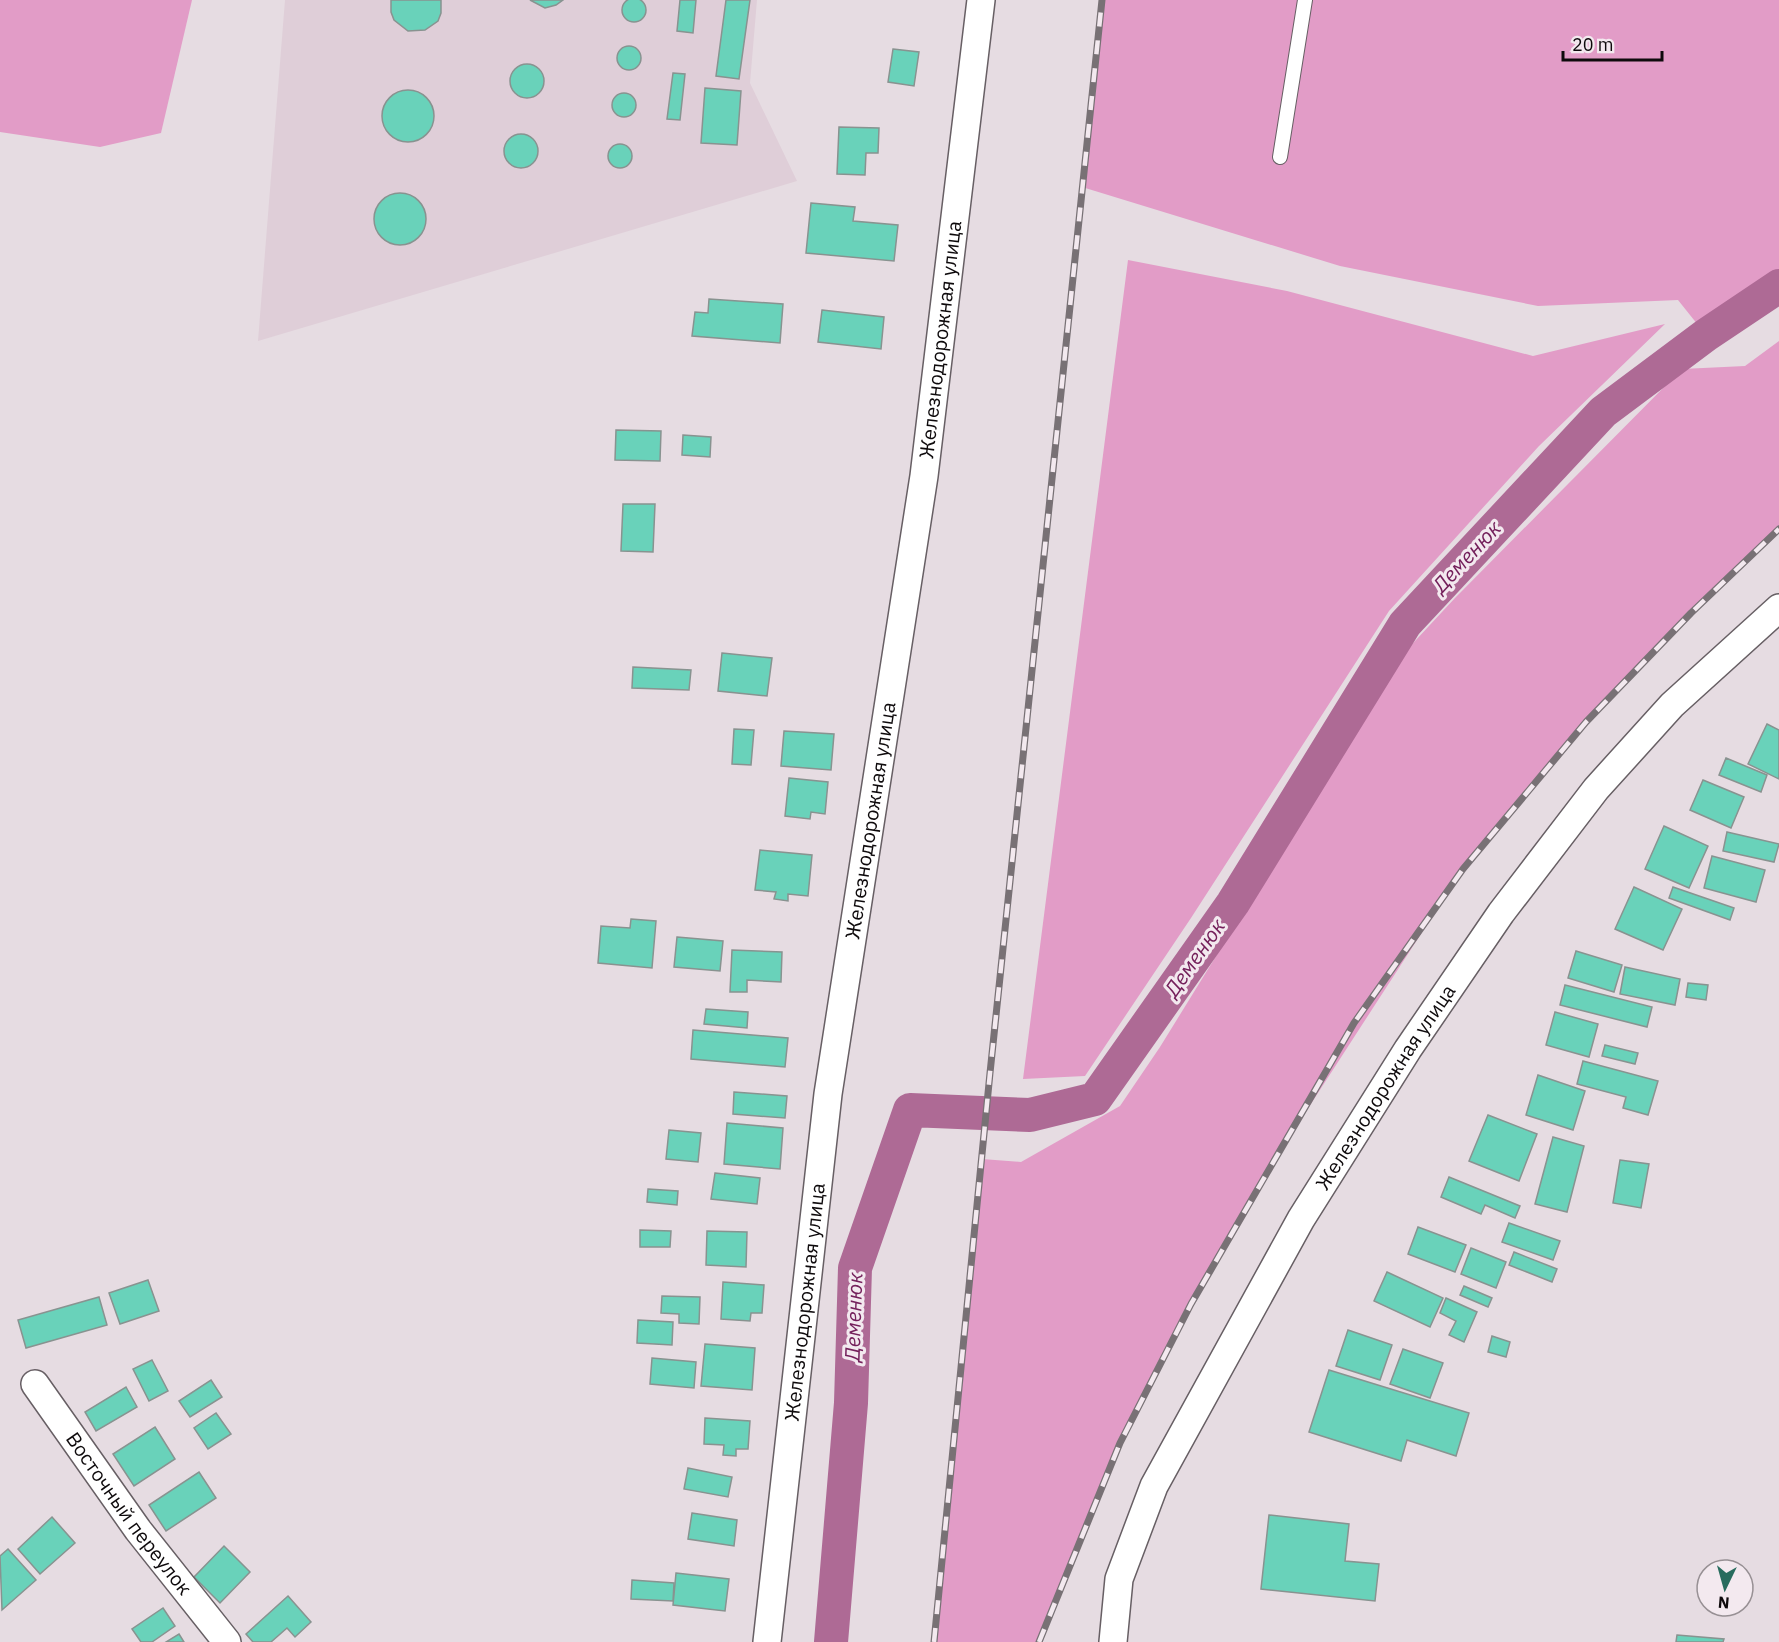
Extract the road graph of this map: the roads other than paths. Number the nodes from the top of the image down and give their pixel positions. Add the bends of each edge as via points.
1 (981, 0) edge
2 (1305, 0) edge
3 (1280, 157) dead end
4 (1779, 608) edge
5 (35, 1384) dead end
6 (227, 1642) edge
7 (767, 1642) edge
8 (1113, 1642) edge

1 - 7 street, Железнодорожная улица via 924,476 828,1094
2 - 3 lane
4 - 8 street, Железнодорожная улица via 1672,705 1596,789 1501,914 1408,1049 1301,1219 1154,1486 1119,1579
5 - 6 street, Восточный переулок via 138,1530

